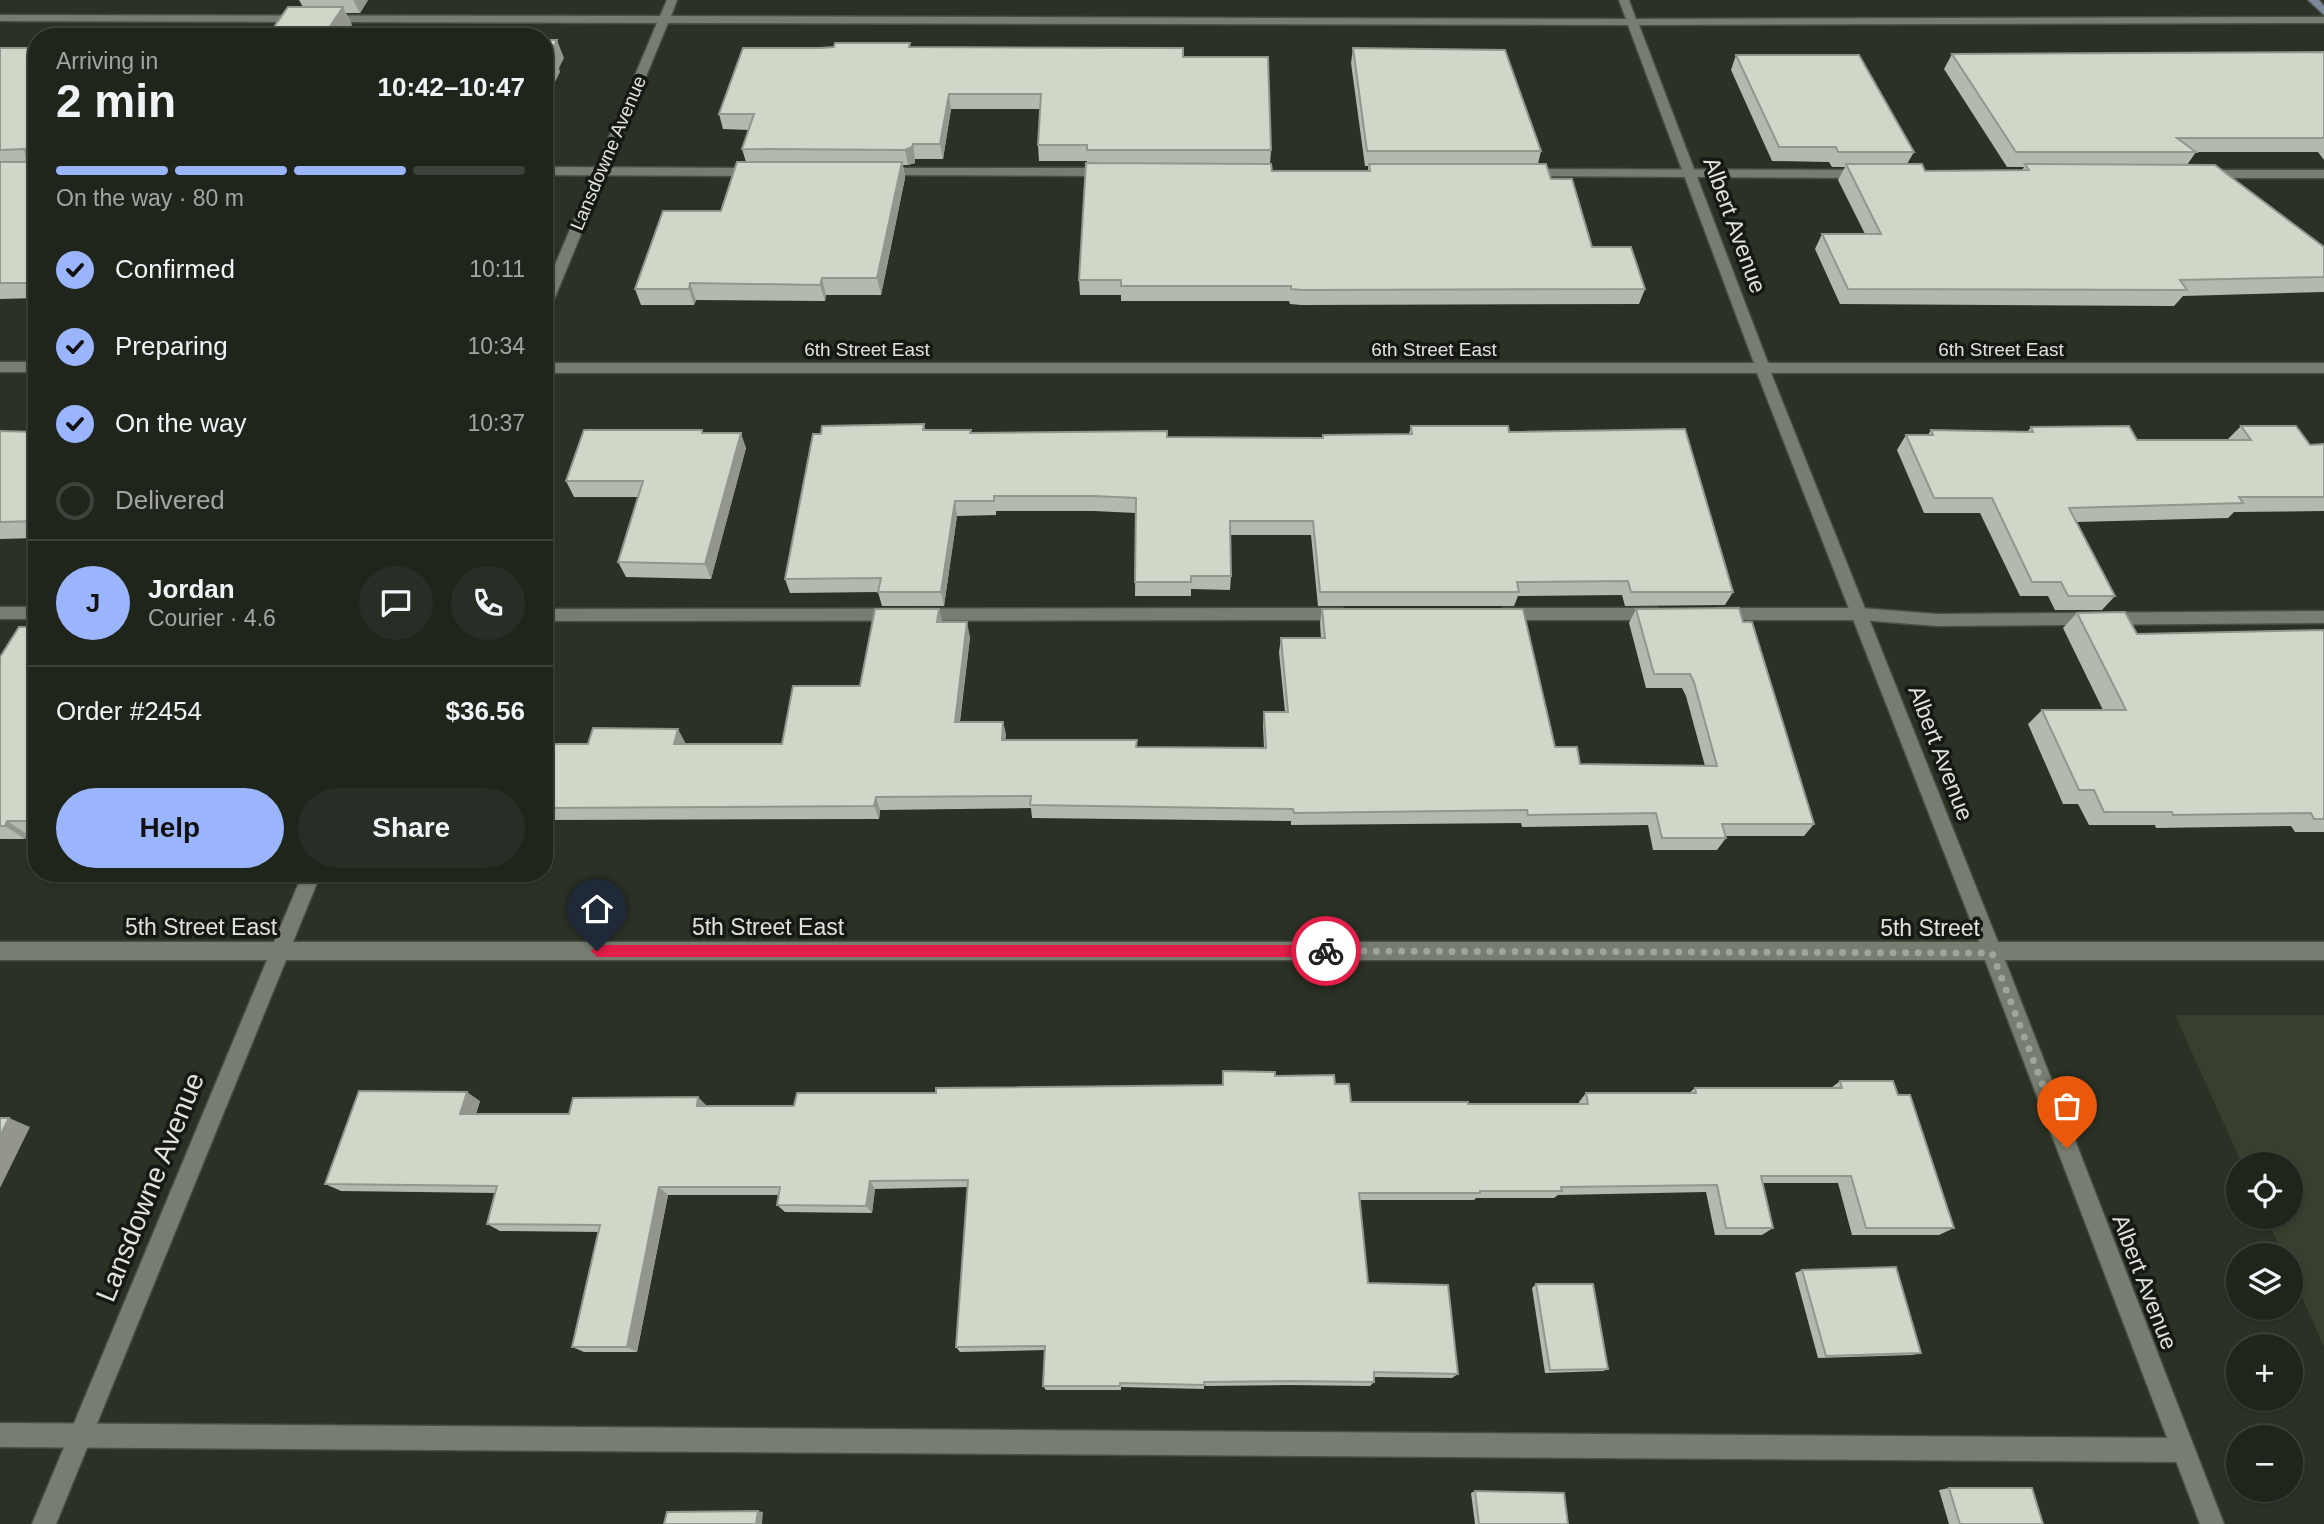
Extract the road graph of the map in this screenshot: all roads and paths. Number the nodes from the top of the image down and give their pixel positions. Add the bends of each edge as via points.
1 (672, 0) edge
2 (1624, 0) edge
3 (2313, 0) edge
4 (2324, 12) edge
5 (0, 18) edge
6 (664, 19) junction
7 (2324, 20) edge
8 (1632, 22) junction
9 (553, 171) edge
10 (599, 171) junction
11 (767, 172) edge
12 (865, 172) edge
13 (1117, 172) edge
14 (1509, 173) edge
15 (1691, 173) junction
16 (1884, 173) edge
17 (2187, 173) edge
18 (2324, 173) edge
19 (553, 285) edge
20 (0, 368) edge
21 (28, 368) edge
22 (553, 368) edge
23 (1763, 368) junction
24 (2324, 368) edge
25 (0, 613) edge
26 (28, 613) edge
27 (1362, 614) edge
28 (1486, 614) edge
29 (1860, 614) junction
30 (553, 615) edge
31 (2324, 617) edge
32 (308, 882) edge
33 (0, 951) edge
34 (279, 951) junction
35 (1536, 951) joint
36 (2324, 951) edge
37 (1992, 953) junction
38 (0, 1436) edge
39 (80, 1436) junction
40 (2183, 1450) junction
41 (44, 1524) edge
42 (2212, 1524) edge

1 - 6 street, Lansdowne Avenue
2 - 8 street, Albert Avenue
3 - 4 main road
5 - 6 street
6 - 8 street
6 - 10 street, Lansdowne Avenue
7 - 8 street
8 - 15 street, Albert Avenue
9 - 10 street
10 - 11 street
10 - 19 street, Lansdowne Avenue
12 - 13 street
14 - 15 street
15 - 16 street
15 - 23 street, Albert Avenue
17 - 18 street
20 - 21 street
22 - 23 street, 6th Street East
23 - 24 street, 6th Street East
23 - 29 street, Albert Avenue
25 - 26 street
27 - 30 street
28 - 29 street
29 - 31 street via 1937,620
29 - 37 street, Albert Avenue
32 - 34 street, Lansdowne Avenue
33 - 34 street, 5th Street East
34 - 35 street, 5th Street East
34 - 39 street, Lansdowne Avenue
35 - 37 street, 5th Street
36 - 37 street, 5th Street
37 - 40 street, Albert Avenue
38 - 39 street
39 - 40 street
39 - 41 street, Lansdowne Avenue
40 - 42 street, Albert Avenue

